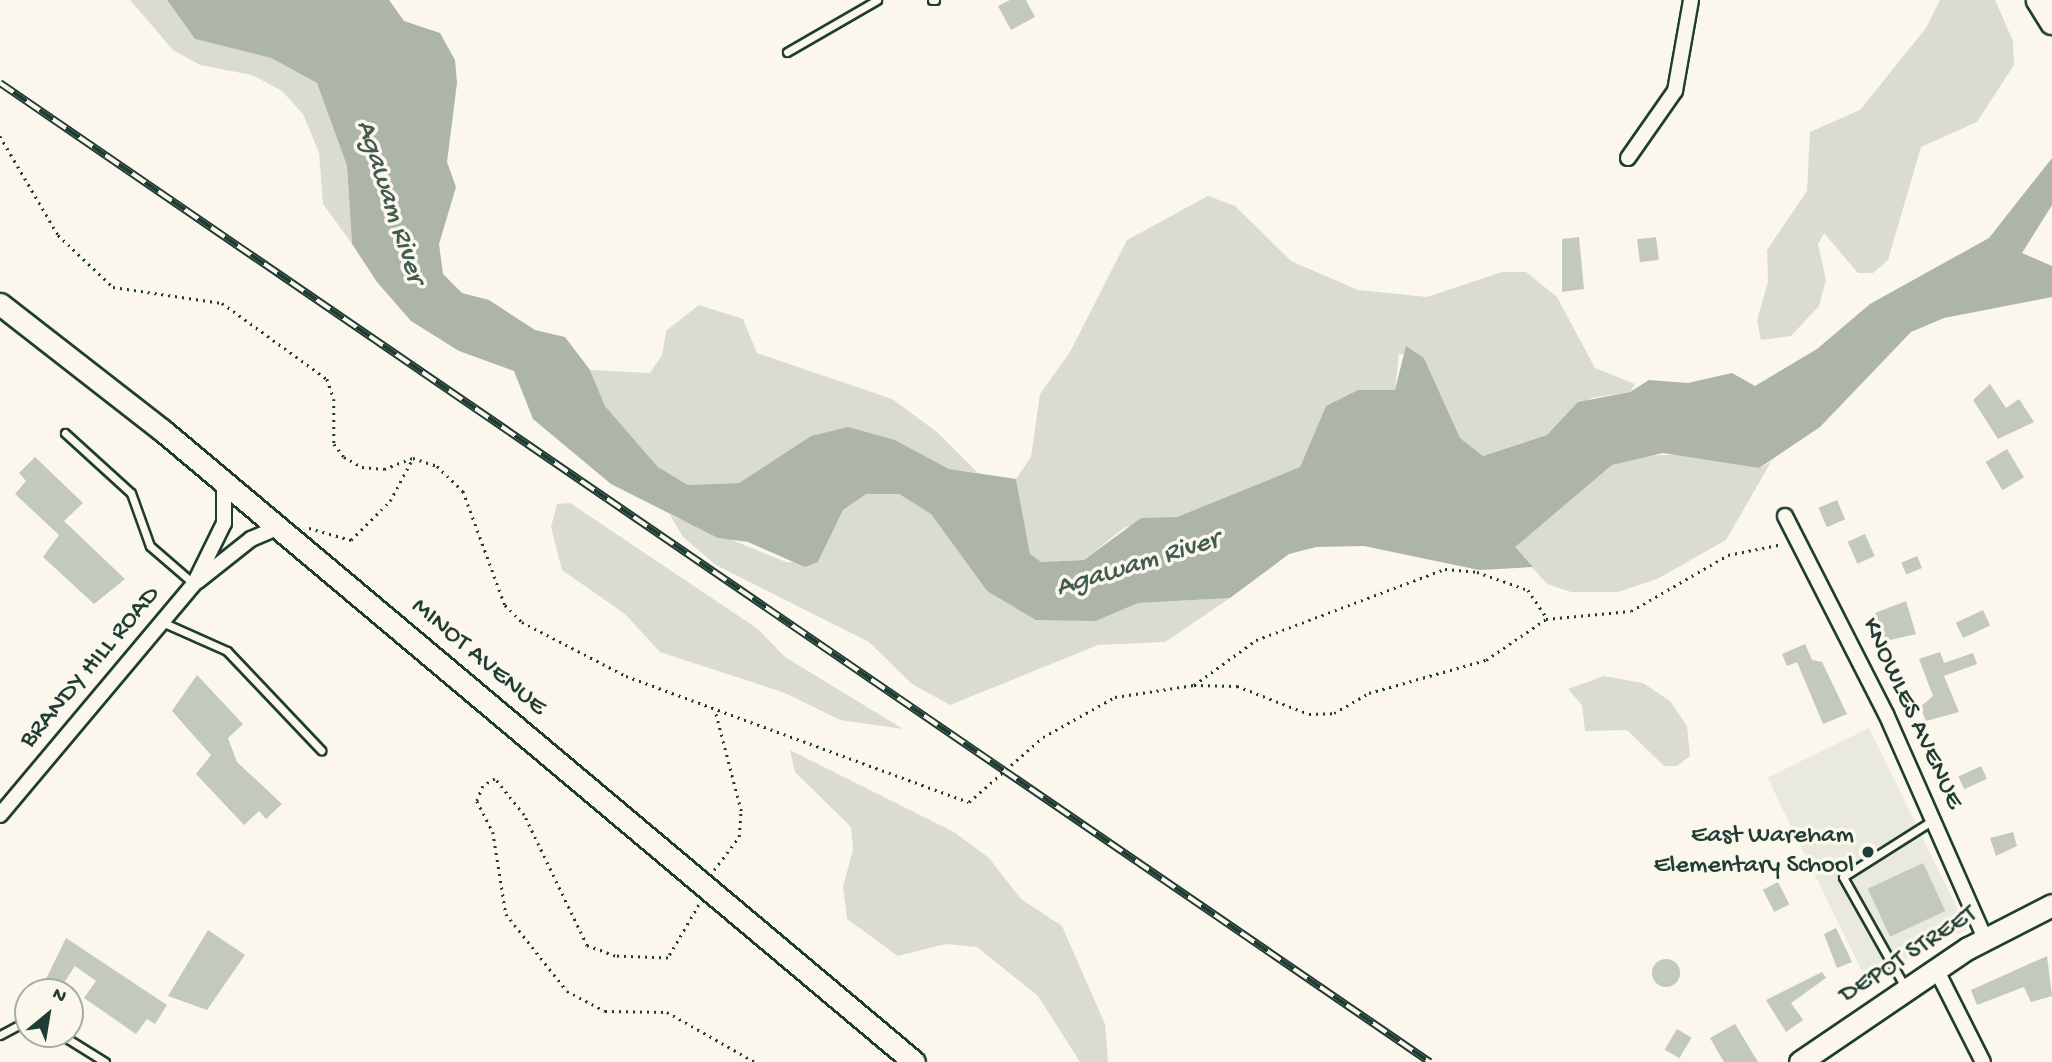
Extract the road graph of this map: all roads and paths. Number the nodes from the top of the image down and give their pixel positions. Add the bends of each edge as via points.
1 (877, 0) edge
2 (1691, 0) edge
3 (2038, 0) edge
4 (2052, 22) edge
5 (787, 52) dead end
6 (0, 136) edge
7 (1628, 158) dead end
8 (0, 304) edge
9 (65, 433) dead end
10 (413, 458) junction
11 (223, 481) junction
12 (1785, 516) dead end
13 (281, 529) junction
14 (1798, 545) junction
15 (194, 584) junction
16 (1546, 619) junction
17 (162, 622) junction
18 (1194, 685) junction
19 (715, 709) junction
20 (321, 750) dead end
21 (0, 815) edge
22 (1934, 820) junction
23 (707, 887) junction
24 (2052, 905) edge
25 (1985, 937) junction
26 (1936, 970) junction
27 (1906, 989) junction
28 (83, 1048) edge
29 (106, 1062) edge
30 (755, 1062) edge
31 (915, 1062) edge
32 (1800, 1062) edge
33 (1983, 1062) edge

1 - 5 lane
2 - 7 street via 1675,91
3 - 4 main road
6 - 10 path via 50,224 113,287 222,303 327,379 334,399 334,444 344,457 384,469
8 - 11 main road, MINOT AVENUE
9 - 15 lane via 131,493 150,546
10 - 13 path via 390,501 351,540 314,528
10 - 19 path via 438,466 464,491 505,605 522,622 585,659
11 - 13 main road, MINOT AVENUE
11 - 15 street, BRANDY HILL ROAD via 224,523
12 - 14 street, KNOWLES AVENUE
13 - 15 street, BRANDY HILL ROAD via 251,539
13 - 23 main road, MINOT AVENUE
14 - 16 path via 1728,555 1631,611
14 - 22 street, KNOWLES AVENUE
15 - 17 street, BRANDY HILL ROAD
16 - 18 path via 1486,660 1369,693 1334,713 1309,714 1237,686
16 - 18 path via 1528,590 1477,572 1445,569 1256,640
17 - 20 lane via 228,651
17 - 21 street, BRANDY HILL ROAD
18 - 19 path via 1115,697 1081,713 992,777 969,802
19 - 23 path via 741,811 739,837
22 - 25 street, KNOWLES AVENUE
22 - 27 lane via 1843,877
23 - 30 path via 668,958 615,956 587,946 524,815 495,779 477,801 496,846 506,914 567,991 604,1012 667,1012
23 - 31 main road, MINOT AVENUE
24 - 25 main road, DEPOT STREET
25 - 26 main road, DEPOT STREET
26 - 27 main road, DEPOT STREET
26 - 33 street
27 - 32 main road, DEPOT STREET
28 - 29 lane

